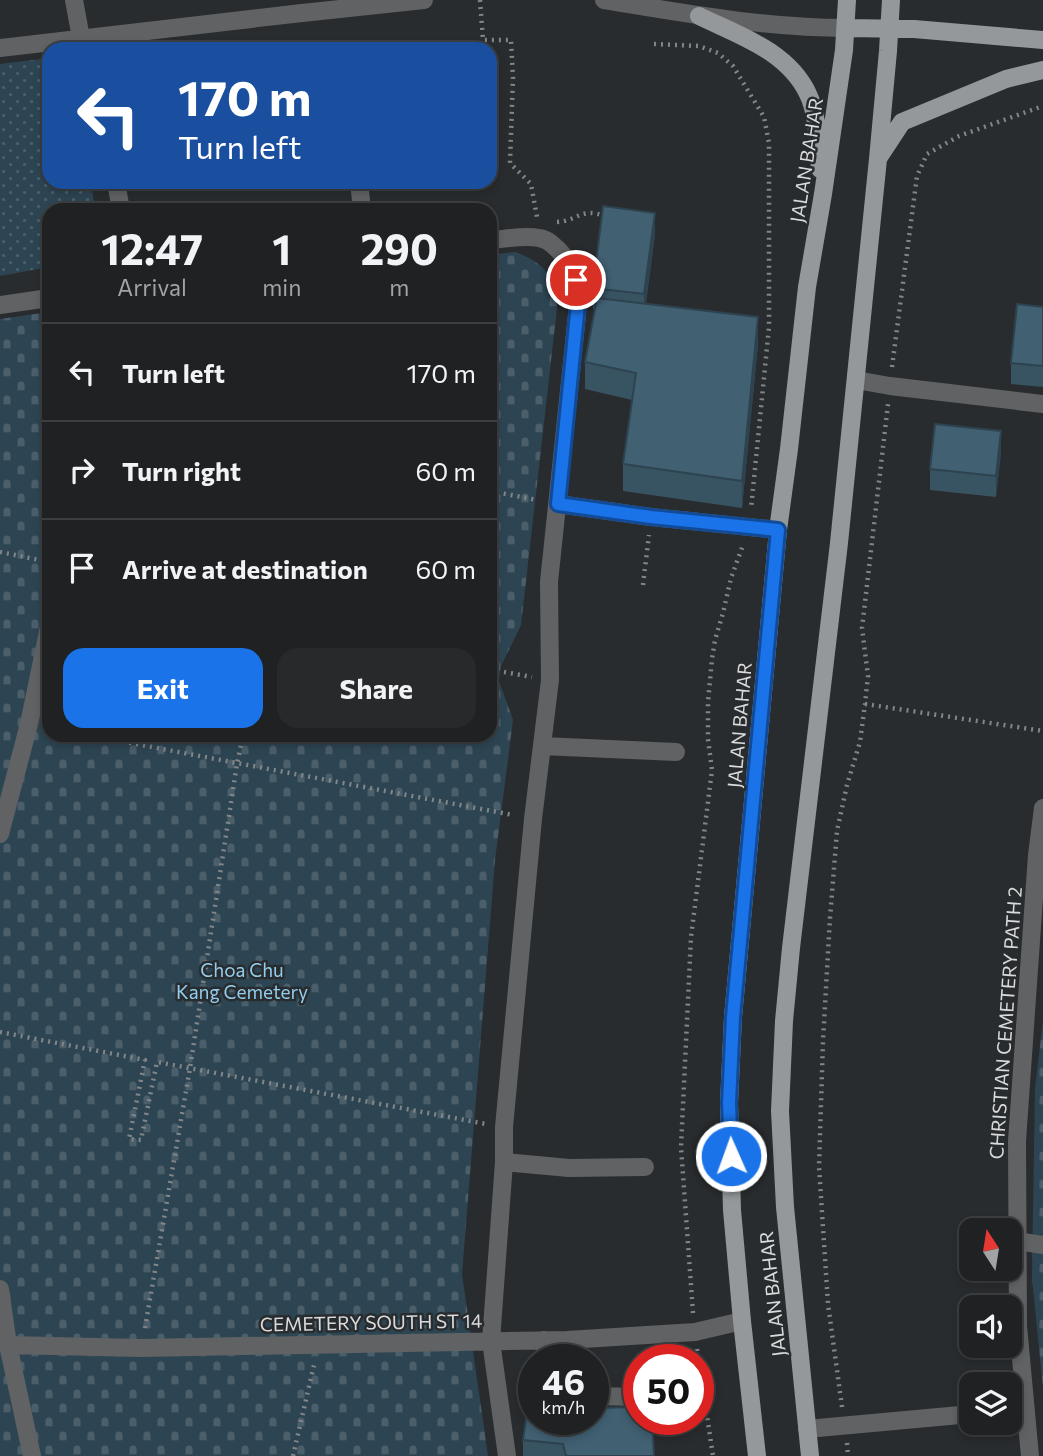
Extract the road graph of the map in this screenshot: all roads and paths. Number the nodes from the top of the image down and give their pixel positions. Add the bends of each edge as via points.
1 (74, 0) edge
2 (424, 0) edge
3 (480, 0) edge
4 (604, 0) edge
5 (847, 0) edge
6 (891, 0) edge
7 (699, 16) junction
8 (846, 28) junction
9 (889, 29) junction
10 (1043, 40) edge
11 (88, 41) edge
12 (654, 44) dead end
13 (42, 45) edge
14 (0, 48) edge
15 (1043, 70) edge
16 (1043, 106) edge
17 (878, 159) junction
18 (823, 194) junction
19 (536, 213) dead end
20 (614, 220) edge
21 (552, 223) dead end
22 (497, 239) edge
23 (42, 299) edge
24 (0, 305) edge
25 (769, 327) junction
26 (757, 328) edge
27 (856, 380) junction
28 (890, 386) junction
29 (1043, 404) edge
30 (497, 492) edge
31 (558, 504) junction
32 (651, 517) junction
33 (750, 527) junction
34 (778, 530) junction
35 (0, 552) edge
36 (42, 561) edge
37 (643, 585) dead end
38 (42, 660) edge
39 (504, 672) dead end
40 (526, 676) dead end
41 (865, 704) junction
42 (1043, 731) edge
43 (124, 742) edge
44 (242, 742) edge
45 (542, 746) junction
46 (676, 752) dead end
47 (237, 764) junction
48 (1043, 808) edge
49 (533, 819) junction
50 (0, 834) edge
51 (0, 1032) edge
52 (190, 1068) junction
53 (504, 1127) junction
54 (504, 1162) junction
55 (645, 1167) dead end
56 (1017, 1218) edge
57 (1022, 1242) edge
58 (1043, 1245) edge
59 (1017, 1281) edge
60 (0, 1289) edge
61 (742, 1321) junction
62 (695, 1332) junction
63 (544, 1340) junction
64 (491, 1341) junction
65 (4, 1344) edge
66 (319, 1344) junction
67 (545, 1344) edge
68 (141, 1348) junction
69 (1017, 1372) edge
70 (959, 1415) edge
71 (845, 1426) junction
72 (1022, 1428) edge
73 (807, 1429) junction
74 (32, 1456) edge
75 (293, 1456) edge
76 (507, 1456) edge
77 (713, 1456) edge
78 (757, 1456) edge
79 (810, 1456) edge
80 (848, 1456) edge
81 (1030, 1456) edge

1 - 11 street
2 - 11 street
3 - 19 path via 483,40 511,40 510,163 531,184
4 - 7 street
5 - 8 main road, JALAN BAHAR
6 - 9 main road, JALAN BAHAR
7 - 8 street
7 - 18 main road via 756,43 797,76 809,95
8 - 9 main road
8 - 18 main road, JALAN BAHAR
9 - 10 main road
9 - 17 main road, JALAN BAHAR
12 - 25 path via 699,46 718,53 733,66 764,117 769,143
13 - 14 street
15 - 17 main road via 1006,79 902,122
16 - 28 path via 959,136 927,154 917,176
17 - 27 main road, JALAN BAHAR
18 - 34 main road, JALAN BAHAR via 807,287
20 - 21 path via 594,212
22 - 31 street via 541,238 551,243 569,263 576,280 578,304
23 - 24 street
25 - 26 path
25 - 33 path
27 - 28 street
27 - 73 main road, JALAN BAHAR via 784,1021 780,1111 785,1207
28 - 29 street
28 - 41 path via 862,628 868,676
30 - 31 path
31 - 32 street
31 - 45 street via 549,582 550,680
32 - 33 street
32 - 37 path
33 - 34 street
33 - 62 path via 713,649 708,702 712,769 691,937 681,1147
34 - 61 main road, JALAN BAHAR via 729,1103
35 - 36 path
38 - 50 street
39 - 40 path
41 - 42 path
41 - 71 path via 860,743 837,831 819,1167 828,1304
43 - 47 path
44 - 47 path
45 - 46 street
45 - 49 street
47 - 49 path
47 - 52 path
48 - 56 street, CHRISTIAN CEMETERY PATH 2 via 1017,1142
49 - 53 street
51 - 52 path via 145,1060 129,1139 141,1140 157,1062
52 - 53 path
52 - 68 path
53 - 54 street
54 - 55 street via 569,1168
54 - 64 street
57 - 58 street
59 - 69 street, CHRISTIAN CEMETERY PATH 2
60 - 65 street
61 - 62 street, CEMETERY SOUTH ST 14
61 - 78 main road, JALAN BAHAR
62 - 63 street, CEMETERY SOUTH ST 14
62 - 77 path
63 - 64 street, CEMETERY SOUTH ST 14
63 - 67 street
64 - 66 street, CEMETERY SOUTH ST 14
64 - 76 street
65 - 68 street, CEMETERY SOUTH ST 14
65 - 74 street
66 - 68 street, CEMETERY SOUTH ST 14
66 - 75 path
70 - 71 street
71 - 73 street
71 - 80 path
72 - 81 street
73 - 79 main road, JALAN BAHAR

